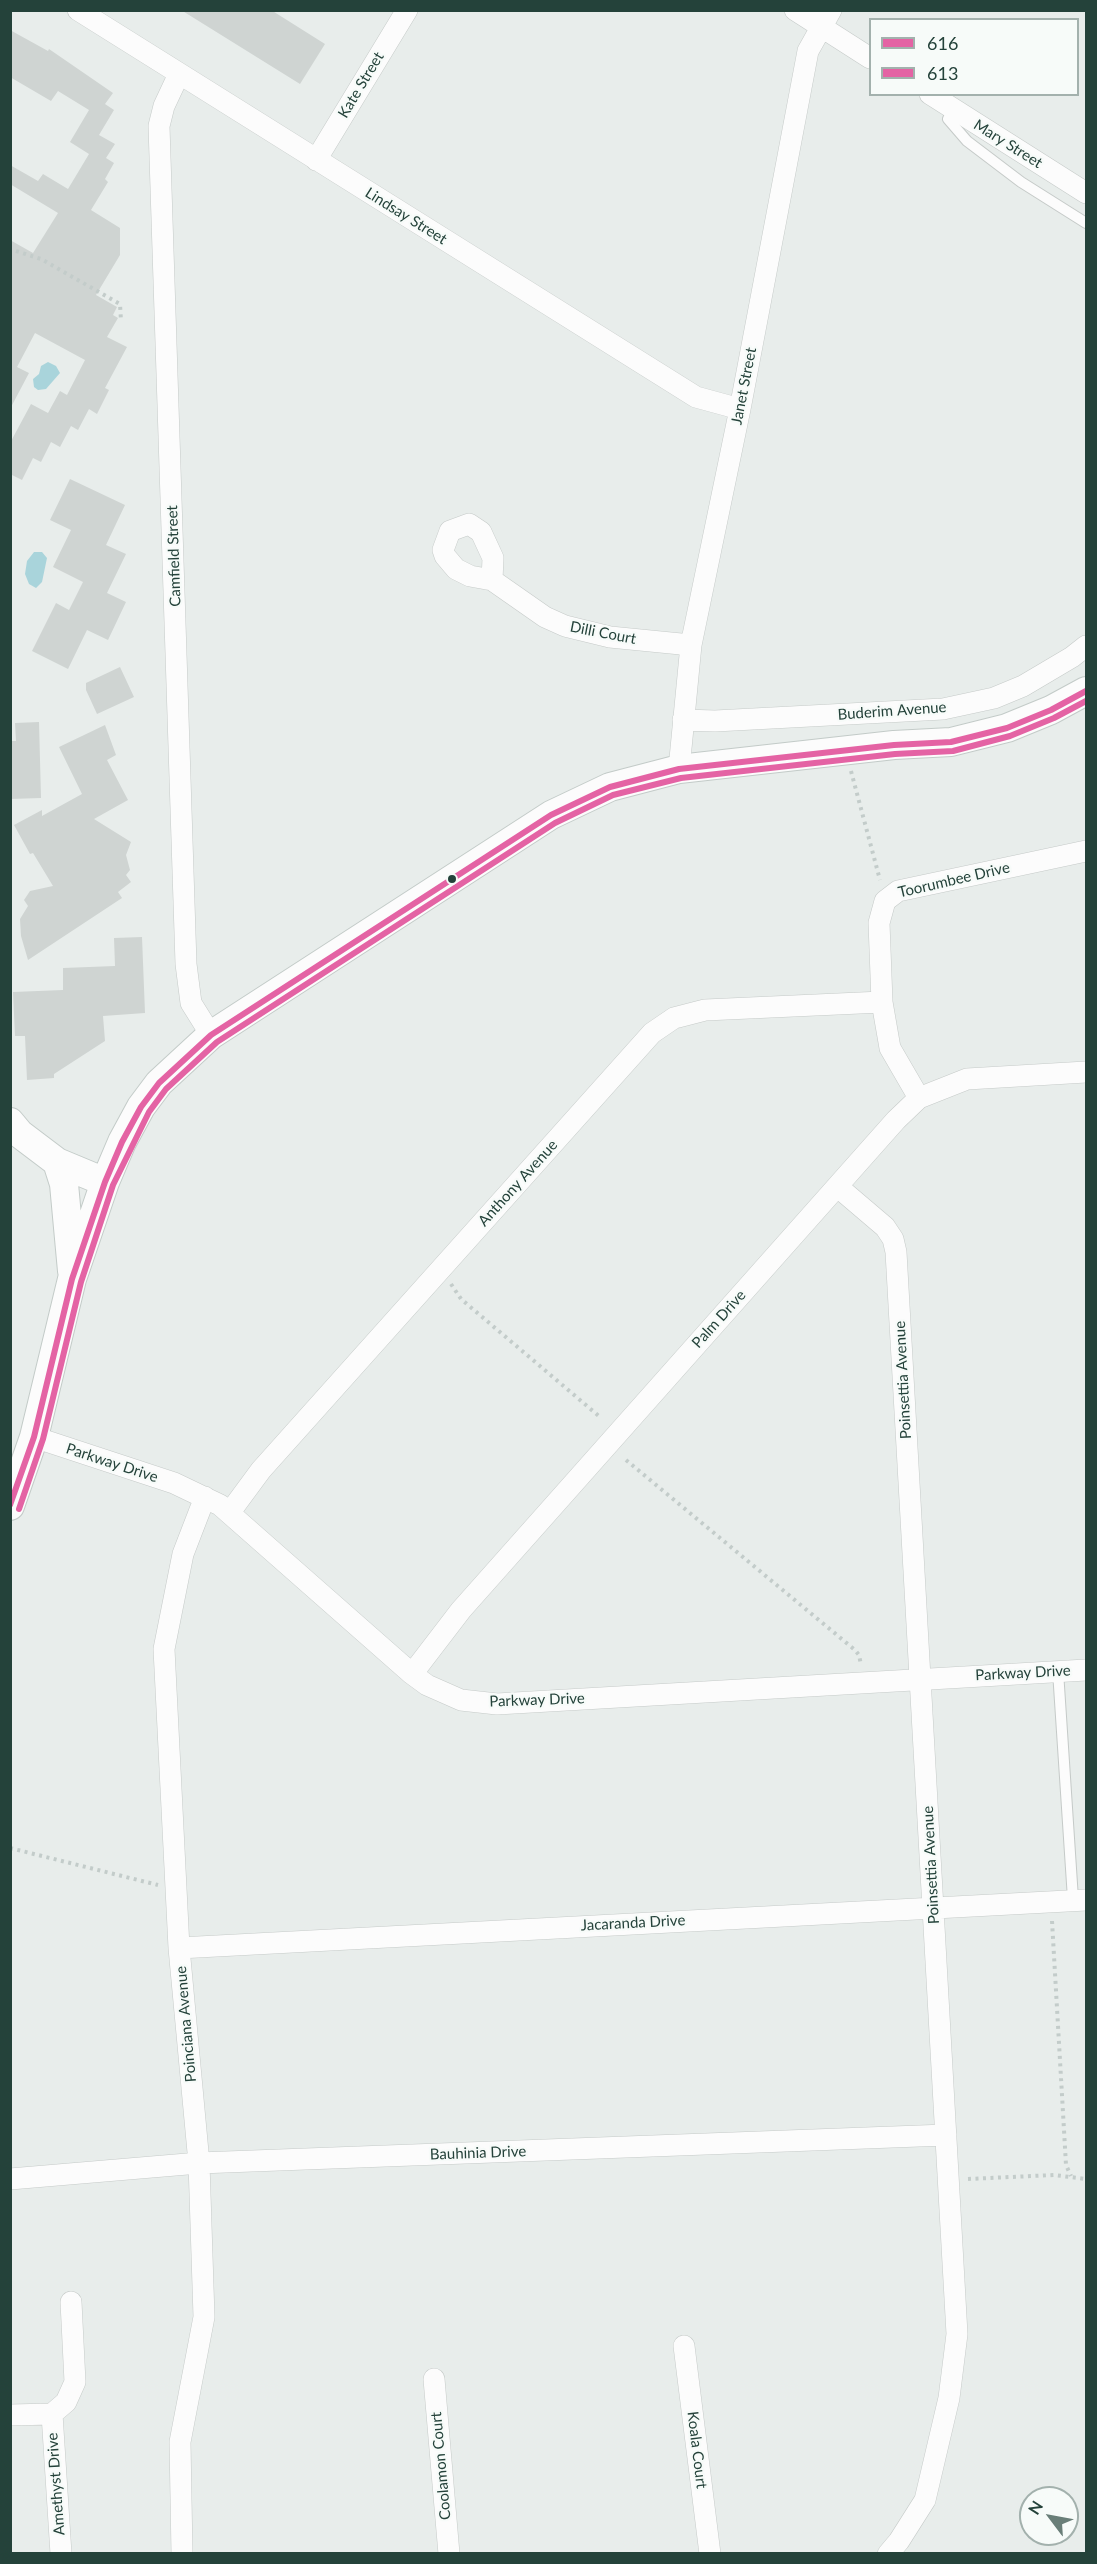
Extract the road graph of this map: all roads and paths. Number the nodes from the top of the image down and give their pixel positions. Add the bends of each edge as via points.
1 (78, 10) edge
2 (407, 10) edge
3 (795, 10) edge
4 (826, 19) edge
5 (869, 57) edge
6 (179, 74) junction
7 (933, 96) edge
8 (953, 109) junction
9 (316, 160) junction
10 (1086, 193) edge
11 (1086, 223) edge
12 (16, 251) dead end
13 (122, 321) dead end
14 (740, 409) junction
15 (492, 580) dead end
16 (691, 645) junction
17 (1086, 646) edge
18 (1086, 691) edge
19 (683, 720) junction
20 (680, 769) junction
21 (851, 771) dead end
22 (1086, 851) edge
23 (885, 901) junction
24 (882, 1002) junction
25 (211, 1035) junction
26 (1086, 1072) edge
27 (919, 1098) junction
28 (14, 1135) edge
29 (57, 1162) junction
30 (105, 1182) junction
31 (838, 1186) junction
32 (441, 1270) junction
33 (72, 1280) junction
34 (600, 1417) dead end
35 (34, 1437) junction
36 (626, 1460) dead end
37 (205, 1497) junction
38 (10, 1506) edge
39 (230, 1512) junction
40 (861, 1666) dead end
41 (1086, 1670) edge
42 (1058, 1671) junction
43 (412, 1674) junction
44 (920, 1680) junction
45 (10, 1848) edge
46 (176, 1889) junction
47 (1051, 1900) junction
48 (1079, 1900) edge
49 (934, 1907) junction
50 (179, 1948) junction
51 (946, 2135) junction
52 (199, 2163) junction
53 (1071, 2176) junction
54 (949, 2178) junction
55 (10, 2179) edge
56 (1086, 2179) edge
57 (71, 2302) dead end
58 (684, 2346) dead end
59 (434, 2379) dead end
60 (52, 2414) junction
61 (10, 2415) edge
62 (61, 2553) edge
63 (182, 2553) edge
64 (449, 2553) edge
65 (710, 2553) edge
66 (888, 2553) edge

1 - 6 street, Lindsay Street
2 - 9 street, Kate Street
3 - 4 street
4 - 5 street
4 - 14 street, Janet Street via 808,50
6 - 9 street, Lindsay Street
6 - 25 street, Camfield Street via 159,126 186,964 191,1003
7 - 8 street, Mary Street
8 - 10 street, Mary Street
8 - 11 lane via 948,119 967,141 1021,182
9 - 14 street, Lindsay Street via 696,397
12 - 13 path via 41,259 120,304
14 - 16 street, Janet Street
15 - 16 street, Dilli Court via 529,608 565,626 610,637
16 - 19 street, Janet Street
17 - 19 street, Buderim Avenue via 1023,686 994,698 943,709
18 - 20 main road via 1007,728 951,741
19 - 20 street, Janet Street
20 - 25 main road via 610,787 551,815
21 - 23 path
22 - 23 street, Toorumbee Drive via 898,891
23 - 24 street, Toorumbee Drive via 879,923
24 - 27 street, Toorumbee Drive via 890,1048
24 - 32 street, Anthony Avenue via 705,1010 675,1018 652,1034
25 - 30 main road via 159,1083 141,1107
26 - 27 street, Palm Drive via 967,1079
27 - 31 street, Palm Drive
28 - 29 main road
29 - 30 main road
29 - 33 main road via 64,1184
30 - 33 main road
31 - 43 street, Palm Drive via 461,1610
31 - 44 street, Poinsettia Avenue via 885,1227 895,1245
32 - 34 path via 461,1299
32 - 39 street, Anthony Avenue via 261,1470
33 - 35 main road
35 - 37 street, Parkway Drive
35 - 38 main road
36 - 40 path via 855,1650
37 - 39 street, Parkway Drive
37 - 46 street, Poinciana Avenue via 180,1564 164,1649
39 - 43 street, Parkway Drive
41 - 42 street, Parkway Drive
42 - 44 street, Parkway Drive
42 - 48 lane
43 - 44 street, Parkway Drive via 461,1700 497,1704
44 - 49 street, Poinsettia Avenue
45 - 46 path
46 - 50 street, Poinciana Avenue
47 - 48 street, Jacaranda Drive
47 - 49 street, Jacaranda Drive
47 - 53 path via 1066,2166
49 - 50 street, Jacaranda Drive
49 - 51 street, Poinsettia Avenue
50 - 52 street, Poinciana Avenue
51 - 52 street, Bauhinia Drive
51 - 54 street, Poinsettia Avenue
52 - 55 street, Bauhinia Drive
52 - 63 street, Poinciana Avenue via 204,2317 180,2442
53 - 54 path
53 - 56 path
54 - 66 street, Poinsettia Avenue via 957,2334 950,2398 925,2500
57 - 60 street, Amethyst Drive via 75,2382 66,2402
58 - 65 street, Koala Court
59 - 64 street, Coolamon Court
60 - 61 street, Amethyst Drive
60 - 62 street, Amethyst Drive

